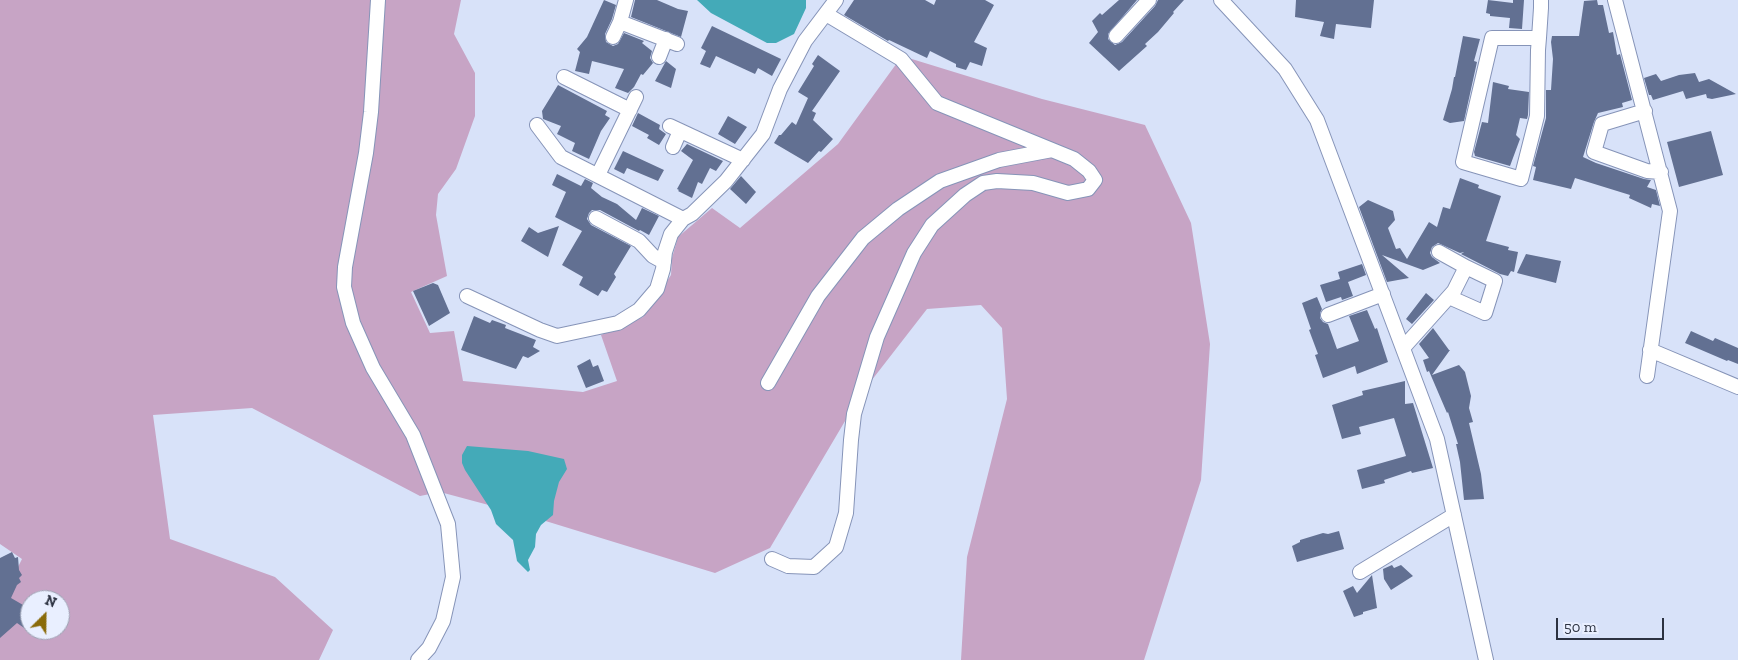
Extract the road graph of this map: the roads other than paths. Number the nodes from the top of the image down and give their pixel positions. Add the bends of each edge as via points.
1 (378, 0) edge
2 (626, 0) edge
3 (836, 0) edge
4 (1149, 0) edge
5 (1220, 0) edge
6 (1541, 0) edge
7 (1615, 0) edge
8 (826, 14) junction
9 (620, 22) junction
10 (1116, 36) dead end
11 (613, 38) dead end
12 (1539, 38) junction
13 (659, 57) dead end
14 (564, 77) dead end
15 (636, 98) dead end
16 (630, 110) junction
17 (1644, 111) junction
18 (537, 125) dead end
19 (673, 147) dead end
20 (1053, 150) junction
21 (743, 160) junction
22 (1661, 172) junction
23 (598, 175) junction
24 (596, 218) dead end
25 (683, 219) junction
26 (1439, 252) dead end
27 (664, 262) junction
28 (1466, 267) junction
29 (1383, 294) junction
30 (467, 296) dead end
31 (1448, 297) junction
32 (1328, 314) dead end
33 (1403, 348) junction
34 (1650, 350) junction
35 (1647, 376) dead end
36 (768, 383) dead end
37 (1738, 387) edge
38 (1454, 516) junction
39 (772, 559) dead end
40 (1360, 572) dead end
41 (418, 660) edge
42 (1486, 660) edge

1 - 41 street via 371,112 344,287 365,350 413,436 448,524 453,577 443,621 429,648
2 - 9 street
3 - 8 street
4 - 10 street
5 - 29 street via 1286,69 1317,120
6 - 12 street
7 - 17 street
8 - 20 street via 901,59 938,103
8 - 21 street via 805,41 780,89 763,134
9 - 11 street
9 - 13 street via 672,42
12 - 12 street via 1537,116 1521,180 1463,162 1492,38
14 - 16 street
15 - 16 street
16 - 23 street
17 - 22 street
17 - 22 street via 1602,124 1594,152 1647,171
18 - 23 street via 562,157
19 - 21 street via 675,129
20 - 36 street via 999,160 940,181 898,209 863,238 818,296
20 - 39 street via 1074,159 1096,180 1088,189 1068,193 1033,183 997,181 983,184 965,195 932,225 914,254 877,337 854,414 846,513 836,547 814,567 788,566
21 - 25 street via 726,181
22 - 34 street via 1670,211
23 - 25 street
24 - 27 street via 639,241 652,256
25 - 27 street via 671,234
26 - 28 street
27 - 30 street via 658,289 639,310 618,323 557,336
28 - 31 street
28 - 31 street via 1494,281 1486,313
29 - 32 street
29 - 33 street
31 - 33 street
33 - 38 street via 1436,438
34 - 35 street
34 - 37 street
38 - 40 street
38 - 42 street

